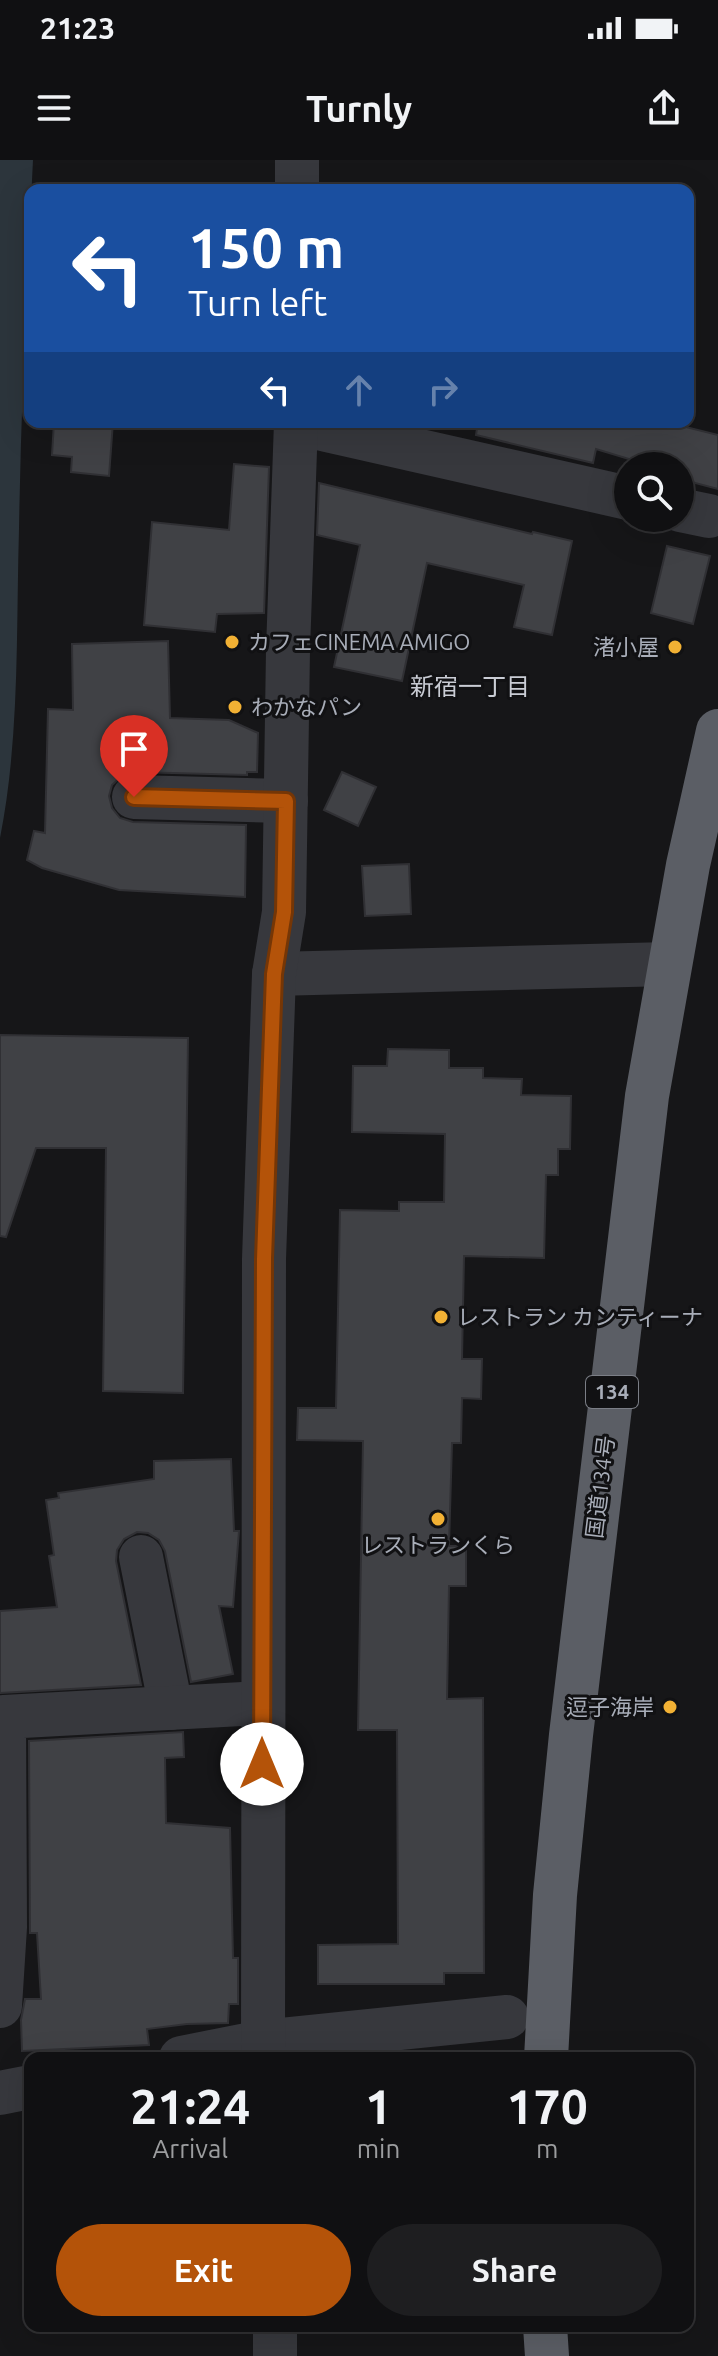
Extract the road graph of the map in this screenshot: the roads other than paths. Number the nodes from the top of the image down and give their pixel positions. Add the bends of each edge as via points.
1 (297, 160) edge
2 (297, 184) edge
3 (296, 428) edge
4 (320, 428) edge
5 (614, 495) edge
6 (718, 731) edge
7 (134, 797) dead end
8 (286, 801) junction
9 (669, 964) junction
10 (274, 974) junction
11 (141, 1557) dead end
12 (262, 1703) junction
13 (171, 1708) junction
14 (0, 2006) edge
15 (507, 2017) dead end
16 (263, 2050) edge
17 (242, 2052) edge
18 (546, 2052) edge
19 (24, 2088) edge
20 (0, 2093) edge
21 (275, 2332) edge
22 (545, 2332) edge
23 (275, 2356) edge
24 (547, 2356) edge

1 - 2 street
3 - 8 street
4 - 5 street
6 - 9 highway, 国道134号 / 134
7 - 8 street
8 - 10 street via 284,912
9 - 10 street
9 - 18 highway, 国道134号 / 134 via 645,1112 571,1735
10 - 12 street via 264,1259
11 - 13 street
12 - 13 street
12 - 16 street
13 - 14 street via 4,1717
15 - 16 street
16 - 17 street
19 - 20 street
21 - 23 street
22 - 24 highway

